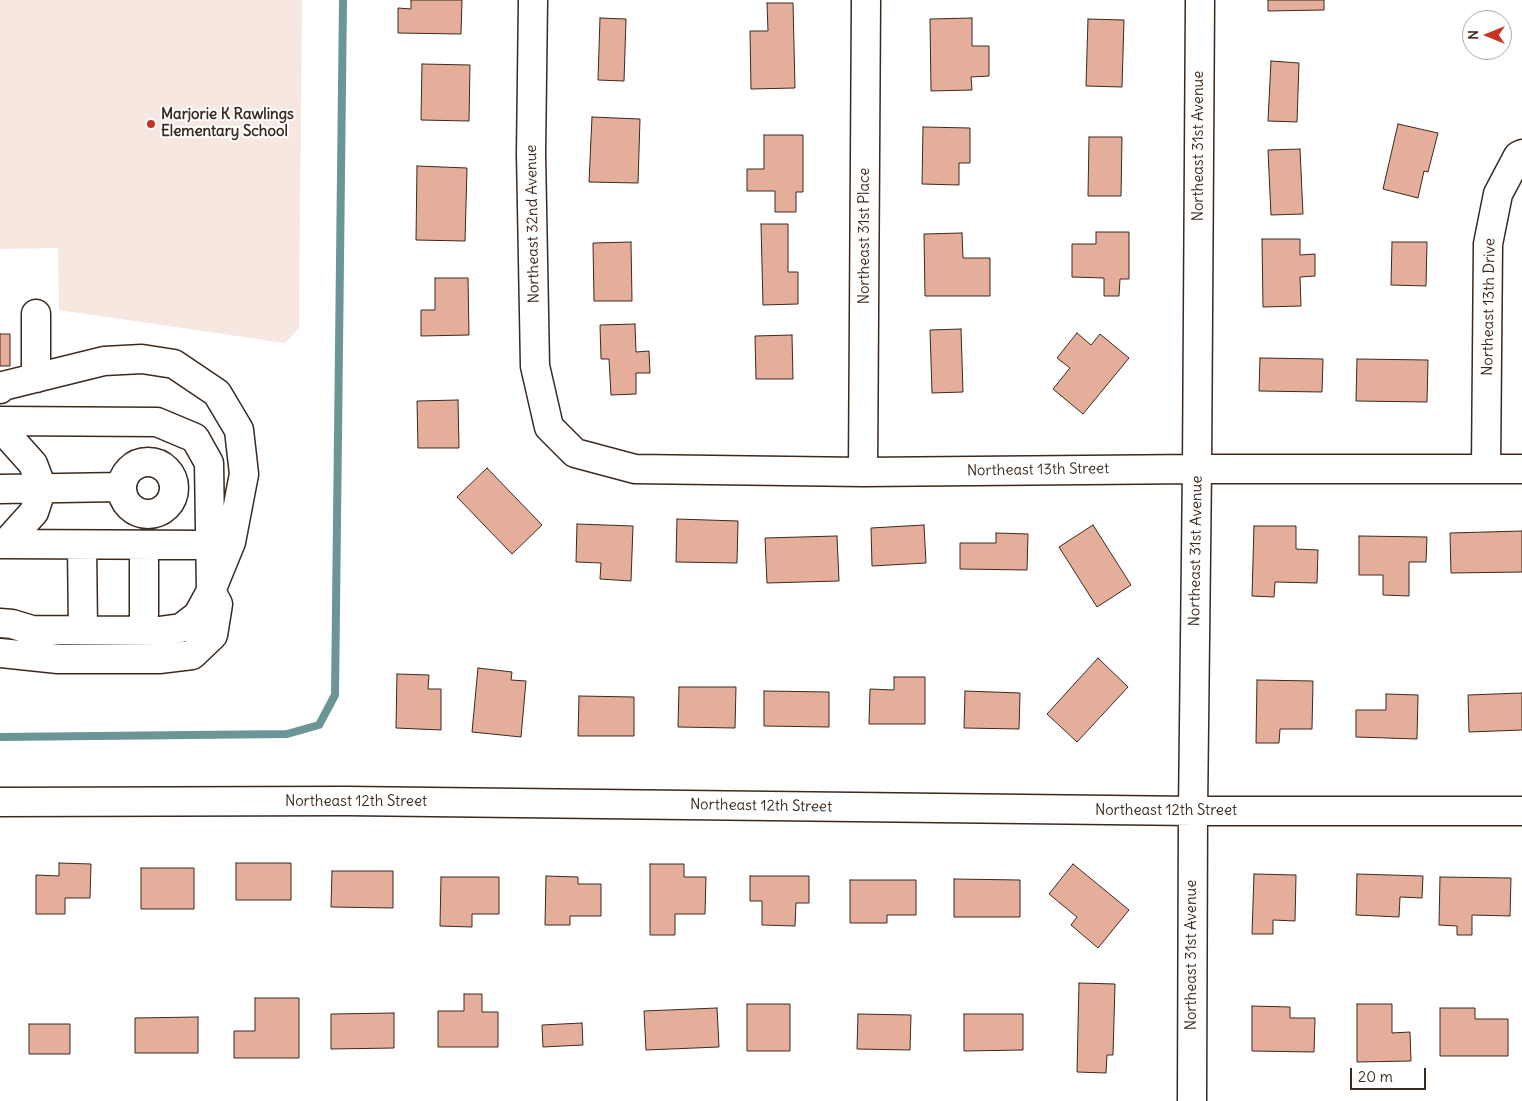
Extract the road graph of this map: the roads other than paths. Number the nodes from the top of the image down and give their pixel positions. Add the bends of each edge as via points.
1 (533, 0) edge
2 (866, 0) edge
3 (1200, 0) edge
4 (1522, 154) edge
5 (36, 314) dead end
6 (36, 378) junction
7 (0, 389) edge
8 (0, 421) edge
9 (0, 427) edge
10 (562, 440) joint
11 (1486, 468) junction
12 (1522, 468) edge
13 (1197, 469) junction
14 (863, 472) junction
15 (122, 487) dead end
16 (42, 488) junction
17 (0, 489) edge
18 (3, 544) edge
19 (82, 544) junction
20 (144, 545) junction
21 (210, 545) junction
22 (211, 591) junction
23 (144, 615) dead end
24 (0, 623) edge
25 (83, 630) junction
26 (0, 653) edge
27 (0, 802) edge
28 (1522, 810) edge
29 (1193, 811) junction
30 (1192, 1101) edge

1 - 10 street, Northeast 32nd Avenue via 531,154 535,366 549,427
2 - 14 street, Northeast 31st Place
3 - 13 street, Northeast 31st Avenue
4 - 11 street, Northeast 13th Drive via 1498,194 1488,244
5 - 6 street
6 - 7 street
6 - 22 street via 104,361 142,359 174,364 217,393 239,430 244,474 231,542
8 - 21 street via 157,422 195,438 209,463
9 - 16 street via 33,464
10 - 14 street, Northeast 13th Street via 575,453 635,469
11 - 12 street, Northeast 13th Street
11 - 13 street, Northeast 13th Street
13 - 14 street, Northeast 13th Street
13 - 29 street, Northeast 31st Avenue
15 - 16 street
16 - 17 street
16 - 18 street via 34,512
18 - 19 street
19 - 20 street
19 - 25 street
20 - 21 street
20 - 23 street
21 - 22 street
22 - 25 street via 198,615 181,628 159,631
22 - 26 street via 218,604 213,635 192,655 159,659 58,659
24 - 25 street via 32,630
27 - 29 street, Northeast 12th Street via 347,801
28 - 29 street, Northeast 12th Street
29 - 30 street, Northeast 31st Avenue

